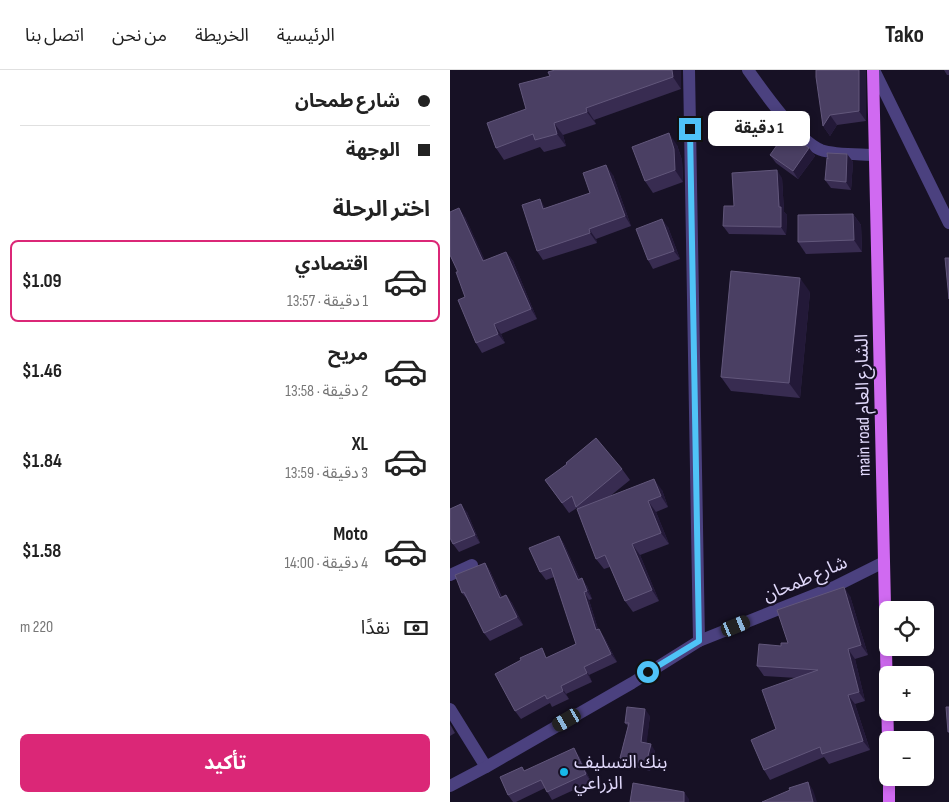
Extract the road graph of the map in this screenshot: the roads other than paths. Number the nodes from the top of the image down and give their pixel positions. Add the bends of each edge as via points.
1 (689, 70) edge
2 (748, 70) edge
3 (873, 70) edge
4 (874, 156) junction
5 (949, 223) edge
6 (884, 562) junction
7 (472, 565) dead end
8 (450, 575) edge
9 (699, 641) junction
10 (450, 709) edge
11 (888, 731) edge
12 (486, 767) junction
13 (450, 786) edge
14 (889, 786) edge
15 (889, 802) edge

1 - 9 street
2 - 4 street via 799,134 820,150
3 - 4 main road, main road الشارع العام
3 - 5 street
4 - 6 main road, main road الشارع العام
6 - 9 street, شارع طمحان via 834,587
6 - 11 main road, main road الشارع العام
7 - 8 street
9 - 12 street, شارع طمحان
10 - 12 street
12 - 13 street, شارع طمحان
14 - 15 main road

